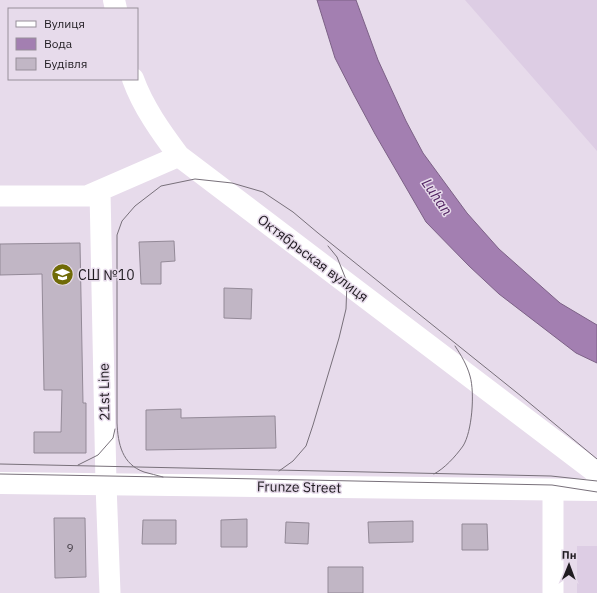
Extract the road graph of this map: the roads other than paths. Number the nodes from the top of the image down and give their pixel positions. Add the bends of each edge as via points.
1 (133, 80) edge
2 (179, 156) junction
3 (100, 191) junction
4 (0, 196) edge
5 (597, 473) edge
6 (0, 483) edge
7 (106, 484) junction
8 (553, 490) junction
9 (597, 490) edge
10 (110, 593) edge
11 (553, 593) edge

1 - 2 street via 154,122
2 - 3 street
2 - 5 street, Октябрьская вулиця
3 - 4 street via 87,196
3 - 7 street, 21st Line
6 - 7 street, Frunze Street
7 - 8 street, Frunze Street
7 - 10 street, 21st Line
8 - 9 street, Frunze Street
8 - 11 street

